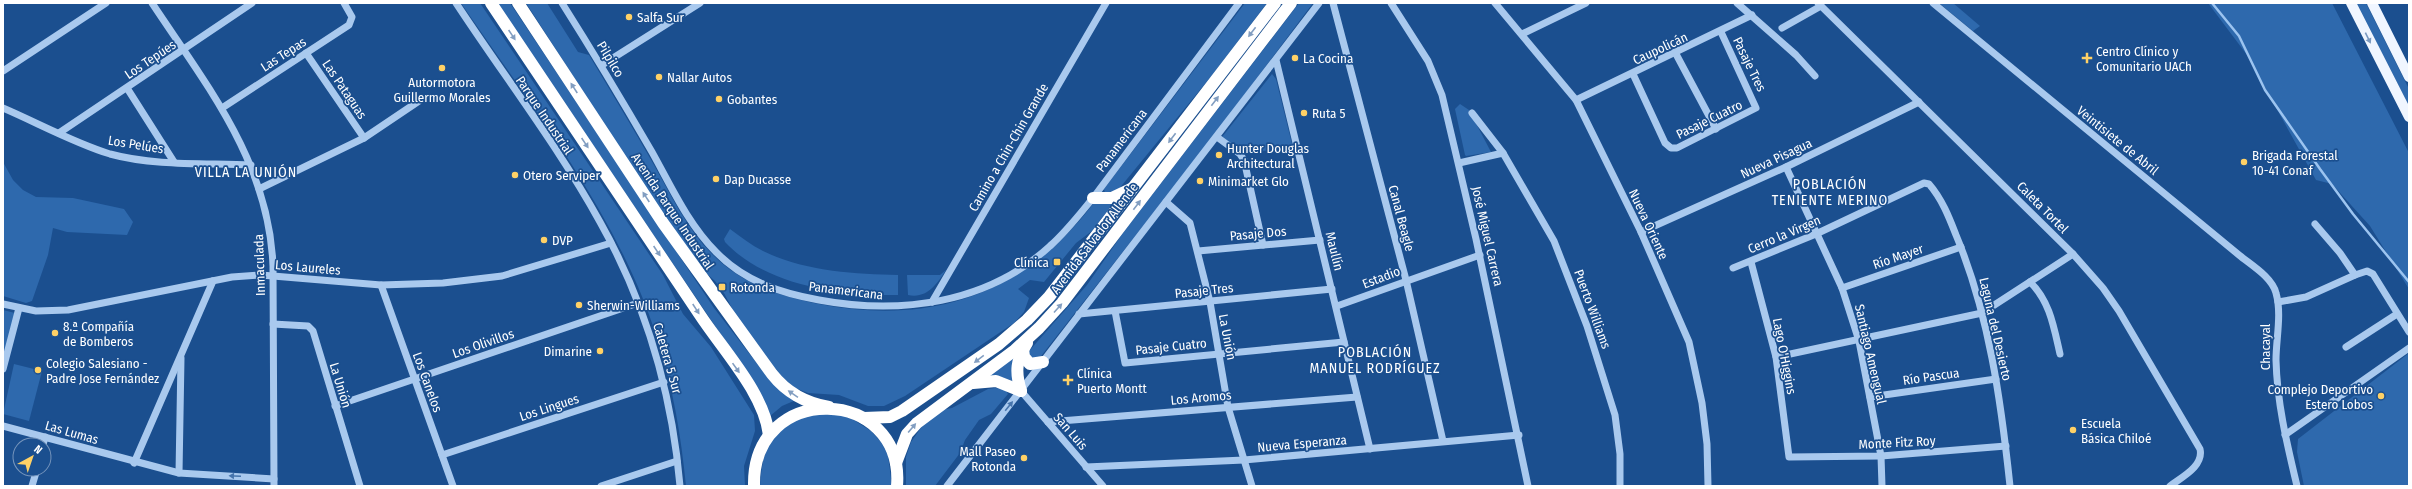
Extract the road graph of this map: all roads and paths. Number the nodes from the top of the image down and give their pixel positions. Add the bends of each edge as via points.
1 (106, 3) edge
2 (152, 3) edge
3 (252, 3) edge
4 (344, 3) edge
5 (456, 3) edge
6 (491, 3) edge
7 (518, 3) edge
8 (562, 3) edge
9 (700, 3) edge
10 (1106, 3) edge
11 (1239, 3) edge
12 (1275, 3) edge
13 (1291, 3) edge
14 (1319, 3) edge
15 (1333, 3) edge
16 (1392, 3) edge
17 (1495, 3) edge
18 (1586, 3) edge
19 (1737, 3) edge
20 (1933, 3) edge
21 (2351, 3) edge
22 (2372, 3) edge
23 (1819, 5) edge
24 (1752, 15) junction
25 (1782, 28) dead end
26 (1721, 32) junction
27 (1522, 34) junction
28 (184, 50) junction
29 (306, 53) junction
30 (1676, 54) junction
31 (1276, 60) junction
32 (602, 65) junction
33 (3, 71) edge
34 (1633, 74) junction
35 (1815, 76) dead end
36 (2409, 77) edge
37 (127, 88) junction
38 (1576, 100) junction
39 (419, 101) dead end
40 (1919, 102) junction
41 (3, 108) edge
42 (222, 108) junction
43 (1756, 108) joint
44 (1472, 113) dead end
45 (2409, 117) edge
46 (638, 128) joint
47 (1716, 129) junction
48 (59, 133) junction
49 (1218, 137) junction
50 (364, 138) junction
51 (1503, 153) junction
52 (174, 162) junction
53 (1459, 163) junction
54 (251, 165) junction
55 (1786, 167) junction
56 (1136, 186) junction
57 (1931, 187) joint
58 (259, 189) junction
59 (1093, 198) junction
60 (1166, 202) junction
61 (2315, 224) dead end
62 (1641, 232) junction
63 (1816, 234) junction
64 (1320, 240) junction
65 (611, 243) junction
66 (1263, 245) junction
67 (1961, 247) junction
68 (1198, 251) junction
69 (2073, 254) junction
70 (1480, 255) junction
71 (1751, 262) junction
72 (1733, 268) dead end
73 (273, 276) junction
74 (2355, 276) junction
75 (1406, 280) junction
76 (213, 281) junction
77 (2030, 282) junction
78 (381, 285) junction
79 (1842, 288) junction
80 (1332, 289) junction
81 (932, 302) junction
82 (1210, 302) junction
83 (2278, 302) junction
84 (638, 303) junction
85 (3, 304) edge
86 (1337, 306) junction
87 (19, 308) junction
88 (1115, 311) junction
89 (1079, 314) junction
90 (1982, 314) junction
91 (2397, 314) junction
92 (273, 324) junction
93 (1039, 328) junction
94 (2409, 332) edge
95 (1859, 341) junction
96 (1344, 342) junction
97 (2346, 347) dead end
98 (2409, 348) edge
99 (1023, 349) junction
100 (1220, 353) junction
101 (181, 354) junction
102 (2060, 354) dead end
103 (1776, 357) junction
104 (1043, 362) junction
105 (3, 369) edge
106 (415, 379) junction
107 (1996, 379) junction
108 (664, 382) junction
109 (970, 384) junction
110 (1021, 391) junction
111 (1357, 397) junction
112 (1870, 397) junction
113 (335, 406) junction
114 (829, 407) junction
115 (1228, 407) junction
116 (864, 418) junction
117 (1048, 422) junction
118 (3, 426) edge
119 (769, 435) junction
120 (1519, 435) junction
121 (2285, 435) junction
122 (45, 437) edge
123 (52, 439) edge
124 (1443, 440) junction
125 (2006, 446) junction
126 (1370, 449) junction
127 (442, 455) junction
128 (1881, 456) junction
129 (1789, 457) joint
130 (1244, 460) junction
131 (677, 461) junction
132 (134, 463) junction
133 (896, 463) junction
134 (1086, 467) junction
135 (179, 473) junction
136 (274, 482) edge
137 (360, 486) edge
138 (453, 486) edge
139 (602, 486) edge
140 (680, 486) edge
141 (754, 486) edge
142 (897, 486) edge
143 (947, 486) edge
144 (1103, 486) edge
145 (1252, 486) edge
146 (1528, 486) edge
147 (1620, 486) edge
148 (1708, 486) edge
149 (1882, 486) edge
150 (2010, 486) edge
151 (2170, 486) edge
152 (2297, 486) edge

1 - 33 street
2 - 28 street, Inmaculada
3 - 28 street, Los Tepúes
4 - 29 street, Las Tepas via 352,17 349,25
5 - 65 street, Parque Industrial via 590,205
6 -> 119 highway via 756,396 765,414
114 -> 7 highway, Avenida Parque Industrial via 799,398 784,388 772,374 663,222
8 - 32 street, Pilpilco
9 - 32 street
10 - 81 street, Camino a Chin-Chin Grande
11 - 59 street, Panamericana
12 -> 56 highway, Avenida Salvador Allende
93 -> 13 highway, Avenida Salvador Allende via 1066,298
14 - 31 street
15 - 75 street, Canal Beagle
16 - 53 street, José Miguel Carrera via 1414,36 1436,77
17 - 27 street, Nueva Oriente
18 - 27 street
19 - 24 street
20 - 83 street, Veintisiete de Abril via 2266,277 2276,293
21 -> 45 main road
22 - 36 main road
23 - 25 street
23 - 40 street, Caleta Tortel
24 - 26 street, Caupolicán
24 - 35 street
26 - 30 street, Caupolicán
26 - 43 street, Pasaje Tres
27 - 38 street, Nueva Oriente
28 - 37 street, Los Tepúes
28 - 42 street, Inmaculada
29 - 42 street, Las Tepas
29 - 50 street, Las Pataguas
30 - 34 street, Caupolicán
30 - 47 street
31 - 49 street
31 - 64 street, Maullín
32 - 46 street, Pilpilco
34 - 38 street, Caupolicán
34 - 47 street, Pasaje Cuatro via 1665,143 1671,148 1677,148
37 - 48 street, Los Tepúes
37 - 52 street
38 - 62 street, Nueva Oriente
39 - 50 street
40 - 55 street, Nueva Pisagua
40 - 69 street, Caleta Tortel
41 - 48 street, Los Pelúes
42 - 54 street, Inmaculada
43 - 47 street, Pasaje Cuatro
44 - 51 street, Puerto Williams
46 - 81 street, Panamericana via 699,232 717,253 744,274 781,291 840,304 880,307
48 - 52 street, Los Pelúes via 110,154
49 - 60 street
49 - 66 street via 1244,160
50 - 58 street
51 - 53 street
51 - 147 street, Puerto Williams via 1554,241 1587,326 1615,415 1620,454
52 - 54 street, Los Pelúes
53 - 70 street, José Miguel Carrera
54 - 58 street, Inmaculada
55 - 62 street, Nueva Pisagua
55 - 63 street, Santiago Amengual
56 - 59 highway via 1118,196
56 -> 116 highway, Avenida Salvador Allende via 1049,297 1010,335 902,411 890,417
57 - 63 street, Cerro la Virgen via 1924,183
57 - 67 street, Laguna del Desierto via 1943,205
58 - 73 street, Inmaculada via 272,237
59 - 81 street, Panamericana via 1062,234 1020,269 980,289
60 - 68 street, La Unión via 1190,223
60 - 89 street
61 - 74 street via 2340,253
62 - 148 street, Nueva Oriente via 1689,342 1702,403 1707,444
63 - 71 street, Cerro la Virgen
63 - 79 street, Santiago Amengual
64 - 66 street, Pasaje Dos
64 - 80 street, Maullín
65 - 78 street, Los Laureles via 502,276 443,283
65 - 84 street, Caletera 5 Sur
66 - 68 street, Pasaje Dos
67 - 79 street, Río Mayer
67 - 90 street, Laguna del Desierto
68 - 82 street, La Unión
69 - 77 street
69 - 151 street, Caleta Tortel via 2119,311 2200,449 2197,464
70 - 75 street, Estadio
70 - 120 street, José Miguel Carrera
71 - 72 street, Cerro la Virgen
71 - 103 street, Lago O'Higgins
73 - 76 street, Los Laureles via 232,277
73 - 78 street, Los Laureles
73 - 92 street, Inmaculada
74 - 83 street via 2306,297
74 - 91 street via 2367,271 2373,274
75 - 86 street, Estadio
75 - 124 street, Canal Beagle
76 - 87 street, Los Laureles via 68,310 43,312
76 - 101 street
77 - 90 street
77 - 102 street via 2043,299 2052,319
78 - 106 street, Los Canelos
79 - 95 street, Santiago Amengual
80 - 82 street, Pasaje Tres
80 - 86 street, Maullín
82 - 88 street, Pasaje Tres
82 - 100 street, La Unión
83 - 121 street, Chacayal via 2276,360
84 - 106 street, Los Olivillos
84 - 108 street, Caletera 5 Sur
85 - 87 street, Los Laureles
86 - 96 street, Maullín
87 - 105 street
88 - 89 street, Pasaje Tres
88 - 100 street, Pasaje Cuatro via 1125,363
89 - 104 street
90 - 95 street
90 - 107 street, Laguna del Desierto
91 - 94 street
91 - 97 street
92 - 113 street, La Unión via 311,328
92 - 136 street, Inmaculada
93 - 99 highway
93 - 109 highway, Avenida Salvador Allende
95 - 103 street
95 - 112 street, Santiago Amengual
96 - 100 street, Pasaje Cuatro
96 - 111 street, Maullín
98 - 121 street
99 - 104 highway via 1024,357 1030,364
99 - 110 highway via 1016,368
100 - 115 street, La Unión
101 - 132 street
101 - 135 street
103 - 129 street, Lago O'Higgins
104 - 110 street
106 - 113 street, Los Olivillos
106 - 127 street, Los Canelos
107 - 112 street, Río Pascua
107 - 125 street, Laguna del Desierto
108 - 127 street, Los Lingues
108 - 131 street, Caletera 5 Sur
109 - 110 highway via 996,382
133 -> 109 highway, Avenida Salvador Allende via 911,429 924,416
110 - 117 street, San Luis
143 -> 110 street
111 - 115 street, Los Aromos
111 - 126 street, Maullín
112 - 128 street, Santiago Amengual
113 - 137 street, La Unión
114 - 116 highway, Avenida Parque Industrial
114 - 119 highway via 795,414 785,419
115 - 117 street, Los Aromos
115 - 130 street, La Unión
116 - 133 highway via 884,438
117 - 134 street, San Luis
118 - 122 street, Las Lumas
119 - 141 highway via 757,459
120 - 124 street, Nueva Esperanza
120 - 146 street, José Miguel Carrera
121 - 152 street, Chacayal
123 - 132 street, Las Lumas
124 - 126 street, Nueva Esperanza
125 - 128 street, Monte Fitz Roy
125 - 150 street, Laguna del Desierto
126 - 130 street, Nueva Esperanza
127 - 138 street, Los Canelos
128 - 129 street, Monte Fitz Roy
128 - 149 street, Santiago Amengual
130 - 134 street, Nueva Esperanza
130 - 145 street, La Unión
131 - 139 street
131 - 140 street, Caletera 5 Sur
132 - 135 street, Las Lumas
133 - 142 highway
134 - 144 street, San Luis
136 -> 135 street, Las Lumas

